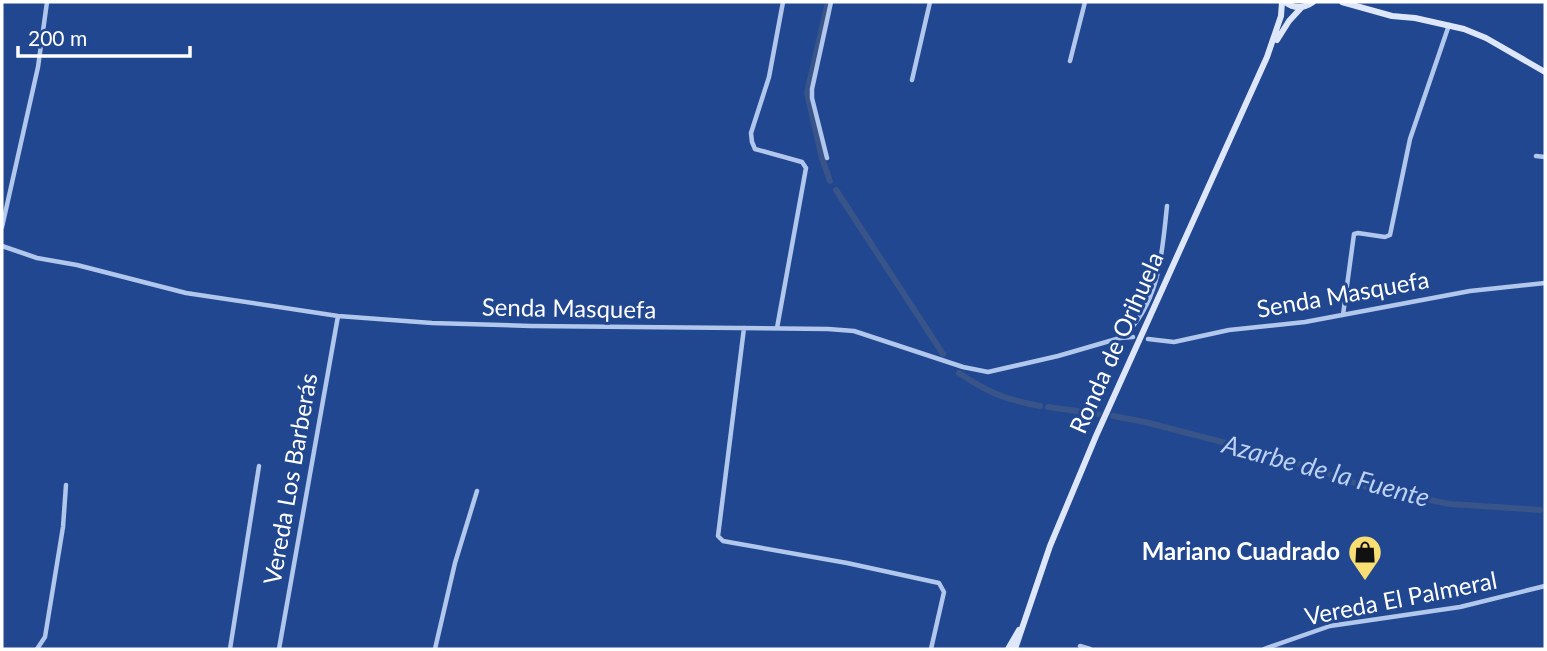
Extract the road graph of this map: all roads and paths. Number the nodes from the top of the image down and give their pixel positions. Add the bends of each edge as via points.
1 (47, 2) edge
2 (783, 2) edge
3 (831, 2) edge
4 (930, 2) edge
5 (1085, 2) edge
6 (1283, 2) edge
7 (1313, 2) edge
8 (1342, 2) edge
9 (1301, 8) junction
10 (1449, 24) junction
11 (1267, 57) junction
12 (1070, 61) dead end
13 (1545, 72) edge
14 (912, 80) dead end
15 (1536, 156) dead end
16 (827, 158) dead end
17 (1545, 158) edge
18 (1167, 206) dead end
19 (2, 226) edge
20 (2, 246) edge
21 (1545, 283) edge
22 (1343, 315) junction
23 (338, 316) junction
24 (744, 328) junction
25 (776, 328) junction
26 (1123, 337) junction
27 (1133, 337) dead end
28 (1148, 339) dead end
29 (259, 466) dead end
30 (66, 485) dead end
31 (477, 491) dead end
32 (1545, 586) edge
33 (1026, 615) junction
34 (1080, 646) dead end
35 (37, 649) edge
36 (230, 649) edge
37 (279, 649) edge
38 (435, 649) edge
39 (931, 649) edge
40 (1008, 649) edge
41 (1015, 649) edge
42 (1090, 649) edge
43 (1264, 649) edge

1 - 19 street via 38,68
2 - 25 street via 769,76 751,133 755,149 802,162 806,168
3 - 16 street via 812,89
4 - 14 street
5 - 12 street
6 - 9 main road, Ronda de Orihuela
6 - 11 main road, Ronda de Orihuela
7 - 9 main road, Ronda de Orihuela
8 - 10 main road via 1392,16
9 - 11 main road, Ronda de Orihuela
10 - 13 main road via 1486,38
10 - 22 street via 1410,139 1390,235 1354,234
11 - 33 main road, Ronda de Orihuela via 1096,436
15 - 17 street
18 - 26 street via 1159,274 1135,326
20 - 23 street, Senda Masquefa via 186,293
21 - 22 street, Senda Masquefa via 1457,293
22 - 28 street, Senda Masquefa via 1174,342
23 - 24 street, Senda Masquefa via 518,326
23 - 37 street, Vereda Los Barberás
24 - 25 street, Senda Masquefa
24 - 39 street via 718,536 723,541 939,583 944,592
25 - 26 street, Senda Masquefa via 854,331 988,372
26 - 27 street, Senda Masquefa
29 - 36 street
30 - 35 street via 45,637
31 - 38 street
32 - 43 street, Vereda El Palmeral via 1460,607 1329,626
33 - 40 main road
33 - 41 main road, Ronda de Orihuela
34 - 42 street

